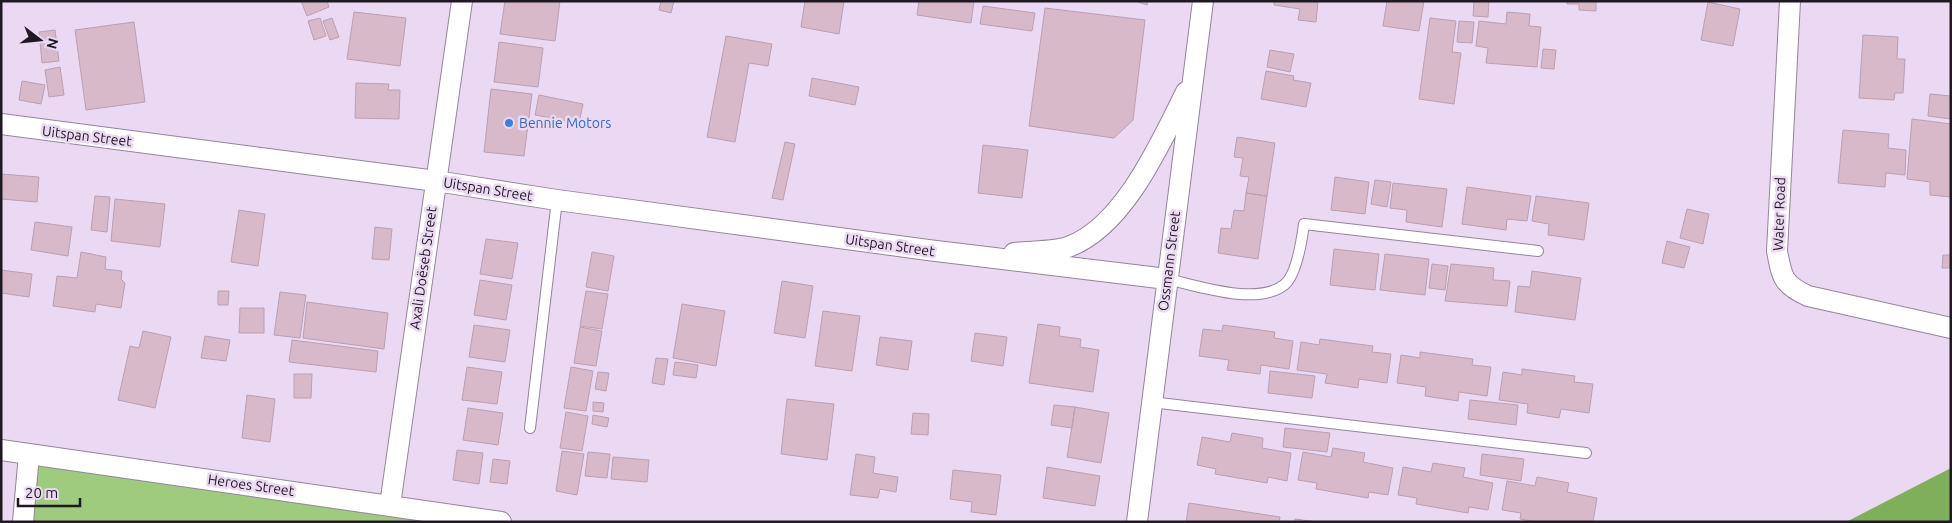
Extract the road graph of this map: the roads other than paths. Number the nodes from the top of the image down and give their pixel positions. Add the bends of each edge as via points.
1 (462, 1) edge
2 (1203, 1) edge
3 (1790, 1) edge
4 (1194, 76) junction
5 (1, 124) edge
6 (436, 181) junction
7 (557, 200) junction
8 (1538, 251) dead end
9 (976, 256) junction
10 (1167, 279) junction
11 (1951, 328) edge
12 (1152, 402) junction
13 (530, 428) dead end
14 (1, 450) edge
15 (1586, 453) dead end
16 (29, 454) junction
17 (390, 505) junction
18 (23, 522) edge
19 (501, 522) edge
20 (1138, 522) edge

1 - 6 street, Axali Doëseb Street
2 - 4 street, Ossmann Street
3 - 11 street, Water Road via 1777,251 1782,274 1792,289 1808,296
4 - 9 street, Uitspan Street via 1151,162 1112,216 1089,237 1066,247
4 - 10 street, Ossmann Street
5 - 6 street, Uitspan Street
6 - 7 street, Uitspan Street
6 - 17 street, Axali Doëseb Street
7 - 9 street, Uitspan Street
7 - 13 lane
8 - 10 lane via 1304,224 1298,260 1285,285 1266,294 1238,294
9 - 10 street, Uitspan Street
10 - 12 street, Ossmann Street
12 - 15 lane
12 - 20 street, Ossmann Street
14 - 16 street, Heroes Street
16 - 17 street, Heroes Street
16 - 18 street
17 - 19 street, Heroes Street

